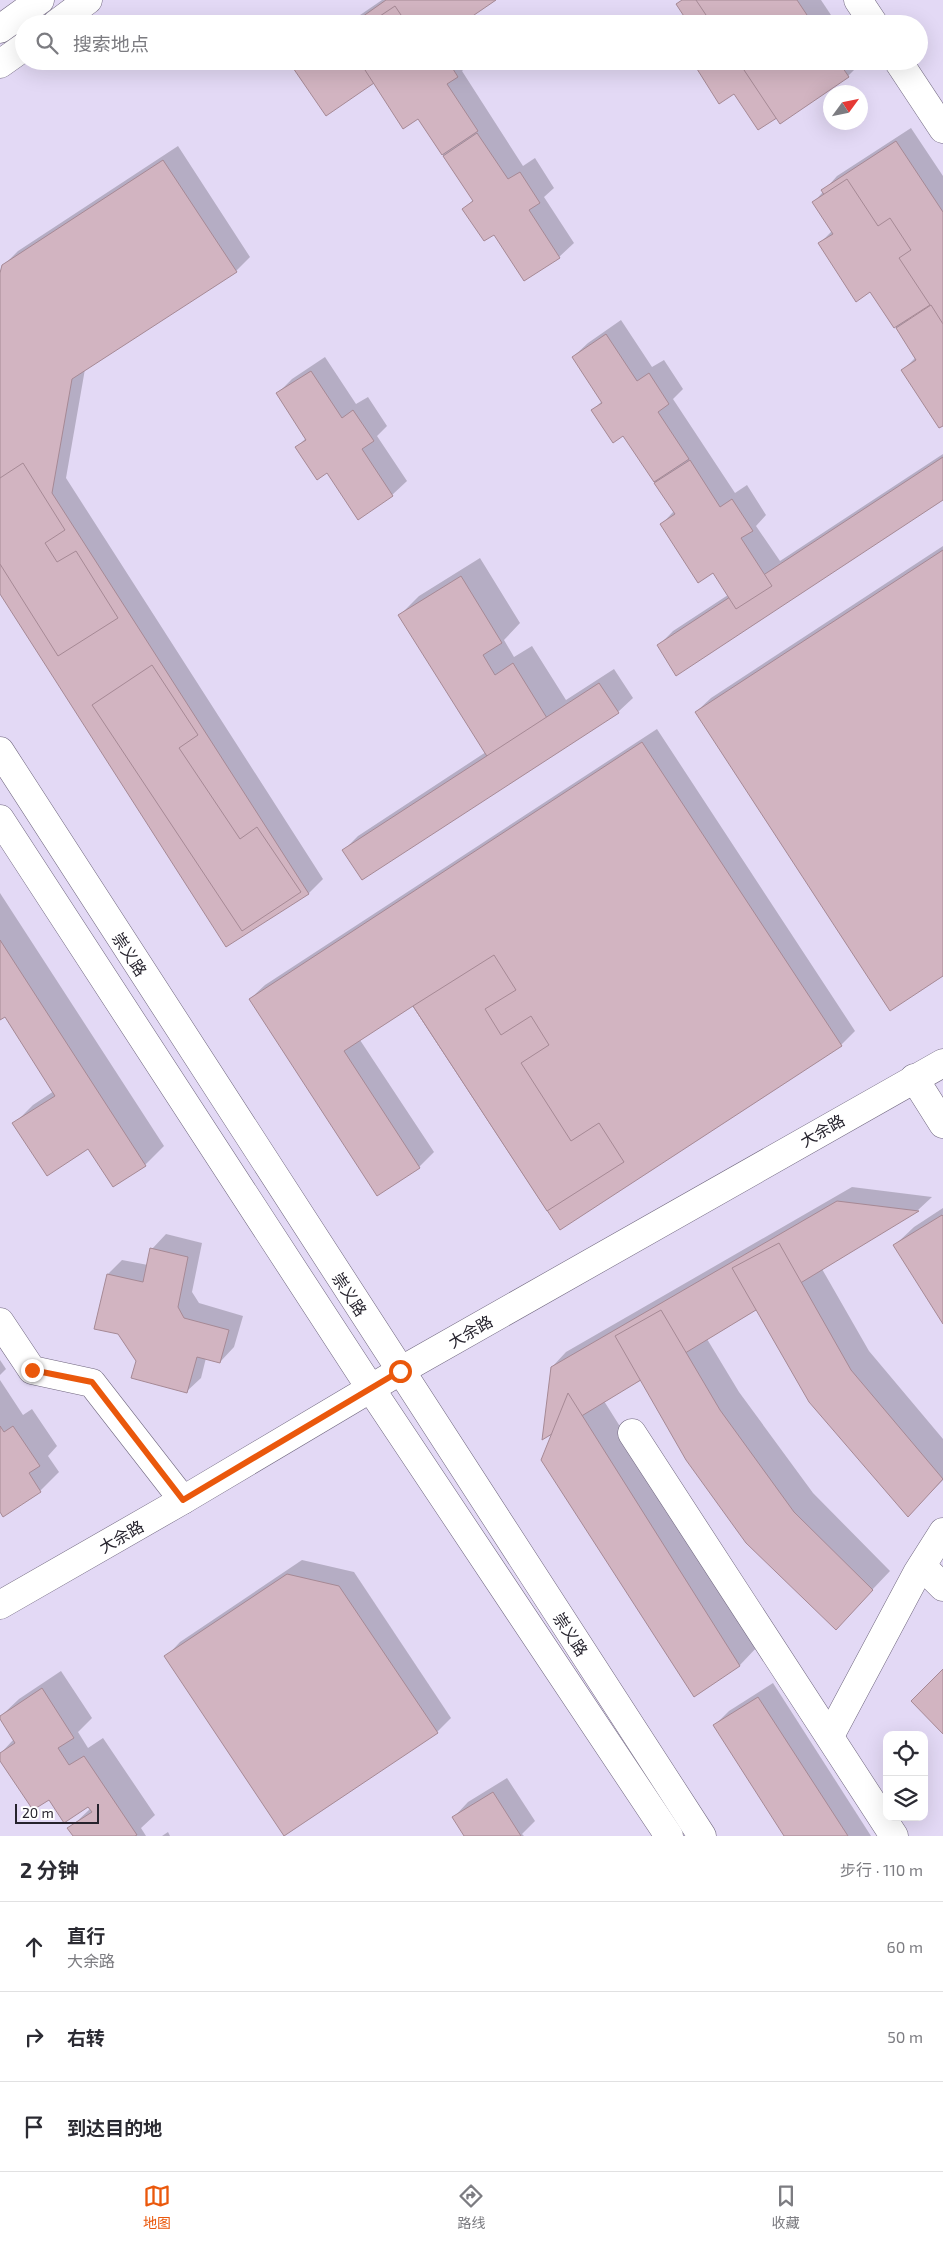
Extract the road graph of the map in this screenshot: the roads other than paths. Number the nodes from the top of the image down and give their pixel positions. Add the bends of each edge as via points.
1 (40, 0) edge
2 (88, 0) edge
3 (858, 0) edge
4 (19, 15) edge
5 (68, 15) edge
6 (868, 15) edge
7 (15, 18) edge
8 (0, 28) edge
9 (15, 53) edge
10 (0, 64) edge
11 (904, 70) edge
12 (943, 129) edge
13 (0, 751) edge
14 (3, 830) edge
15 (943, 1063) edge
16 (914, 1078) junction
17 (943, 1124) edge
18 (0, 1322) edge
19 (400, 1371) junction
20 (371, 1389) junction
21 (632, 1433) dead end
22 (183, 1500) junction
23 (943, 1532) edge
24 (922, 1566) junction
25 (943, 1587) edge
26 (0, 1604) edge
27 (830, 1736) junction
28 (669, 1836) edge
29 (702, 1836) edge
30 (894, 1836) edge

1 - 4 main road
2 - 5 main road
3 - 6 main road
7 - 8 main road
9 - 10 main road
11 - 12 main road
13 - 19 main road, 崇义路
14 - 20 main road, 崇义路
15 - 16 main road, 大余路
16 - 17 main road
16 - 19 main road, 大余路
18 - 22 main road via 32,1370 92,1382
19 - 20 main road, 大余路
19 - 29 main road, 崇义路
20 - 22 main road, 大余路
20 - 28 main road, 崇义路
21 - 27 main road
22 - 26 main road, 大余路
23 - 24 main road
24 - 25 main road
24 - 27 main road
27 - 30 main road

